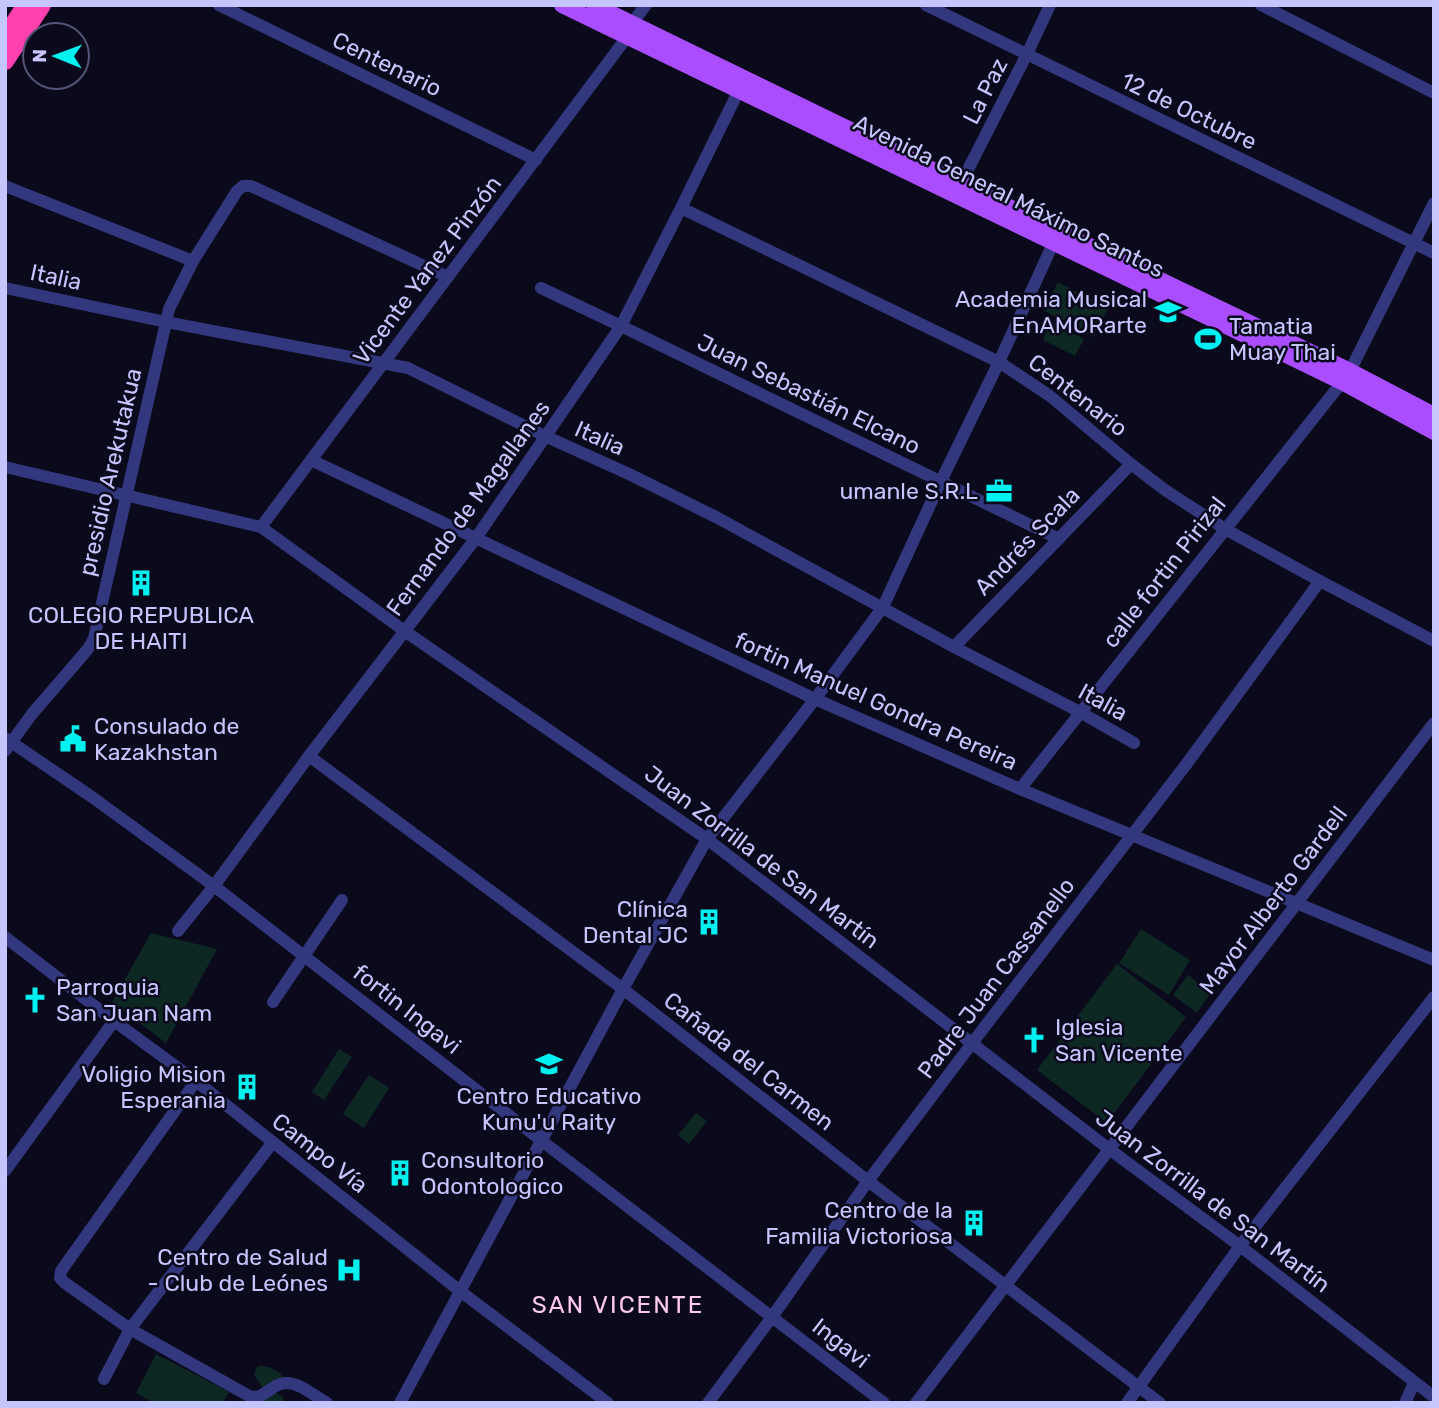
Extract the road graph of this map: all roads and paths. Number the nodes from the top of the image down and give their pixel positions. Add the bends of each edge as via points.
1 (26, 5) edge
2 (41, 5) edge
3 (219, 5) edge
4 (562, 5) edge
5 (594, 5) edge
6 (646, 5) edge
7 (926, 5) edge
8 (1050, 5) edge
9 (1261, 5) edge
10 (630, 30) junction
11 (5, 37) edge
12 (1027, 54) junction
13 (5, 61) edge
14 (742, 85) junction
15 (1434, 93) edge
16 (536, 160) junction
17 (5, 186) edge
18 (958, 189) junction
19 (1434, 203) edge
20 (681, 208) junction
21 (1056, 237) junction
22 (1414, 243) junction
23 (1434, 253) edge
24 (193, 261) junction
25 (448, 277) junction
26 (5, 288) edge
27 (541, 288) dead end
28 (166, 322) junction
29 (621, 326) junction
30 (999, 362) junction
31 (382, 365) junction
32 (1346, 377) junction
33 (1434, 415) edge
34 (1434, 432) edge
35 (547, 437) junction
36 (311, 460) junction
37 (1131, 464) junction
38 (5, 467) edge
39 (941, 481) junction
40 (126, 496) junction
41 (261, 527) junction
42 (1225, 528) junction
43 (476, 538) junction
44 (1059, 539) junction
45 (1320, 581) junction
46 (883, 607) junction
47 (406, 632) junction
48 (1434, 641) edge
49 (954, 647) junction
50 (815, 699) junction
51 (1080, 712) junction
52 (1434, 723) edge
53 (1134, 743) dead end
54 (7, 744) edge
55 (309, 756) junction
56 (1020, 789) junction
57 (1132, 835) junction
58 (707, 839) junction
59 (214, 886) junction
60 (342, 900) dead end
61 (1297, 902) junction
62 (178, 931) dead end
63 (5, 937) edge
64 (304, 956) junction
65 (1434, 960) edge
66 (623, 989) junction
67 (1434, 998) edge
68 (273, 1002) dead end
69 (114, 1021) junction
70 (973, 1042) junction
71 (196, 1081) junction
72 (542, 1141) junction
73 (273, 1142) junction
74 (1109, 1149) junction
75 (5, 1171) edge
76 (869, 1181) junction
77 (1240, 1247) junction
78 (1006, 1285) junction
79 (460, 1291) junction
80 (772, 1317) junction
81 (130, 1329) junction
82 (104, 1379) dead end
83 (1415, 1383) junction
84 (1139, 1387) junction
85 (1434, 1398) edge
86 (327, 1403) edge
87 (400, 1403) edge
88 (608, 1403) edge
89 (708, 1403) edge
90 (884, 1403) edge
91 (916, 1403) edge
92 (1127, 1403) edge
93 (1160, 1403) edge
94 (1405, 1403) edge

1 - 11 highway
2 - 13 highway
3 - 16 street, Centenario
4 - 10 main road, Avenida General Máximo Santos
5 - 10 main road, Avenida General Máximo Santos
6 - 10 street, Vicente Yanez Pinzón
7 - 12 street, 12 de Octubre
8 - 12 street, La Paz
9 - 15 street
10 - 14 main road, Avenida General Máximo Santos
10 - 16 street, Vicente Yanez Pinzón
12 - 18 street, La Paz
12 - 22 street, 12 de Octubre
14 - 18 main road, Avenida General Máximo Santos
14 - 20 street, Fernando de Magallanes
16 - 25 street, Vicente Yanez Pinzón
17 - 24 street
18 - 21 main road, Avenida General Máximo Santos
19 - 22 street, calle fortin Pirizal
20 - 29 street, Fernando de Magallanes
20 - 30 street, Centenario
21 - 30 street
21 - 32 main road, Avenida General Máximo Santos
22 - 23 street, 12 de Octubre
22 - 32 street, calle fortin Pirizal
24 - 25 street, presidio Arekutakua via 237,191 251,186
24 - 28 street, presidio Arekutakua
25 - 31 street, Vicente Yanez Pinzón
26 - 28 street, Italia
27 - 29 street, Juan Sebastián Elcano
28 - 31 street, Italia
28 - 40 street, presidio Arekutakua
29 - 35 street, Fernando de Magallanes
29 - 39 street, Juan Sebastián Elcano
30 - 37 street, Centenario via 1050,396
30 - 39 street
31 - 35 street, Italia via 408,369
31 - 36 street, Vicente Yanez Pinzón
32 - 33 main road, Avenida General Máximo Santos
32 - 34 main road, Avenida General Máximo Santos
32 - 42 street, calle fortin Pirizal
35 - 43 street, Fernando de Magallanes
35 - 46 street, Italia via 716,517
36 - 41 street, Vicente Yanez Pinzón
36 - 43 street, fortin Manuel Gondra Pereira
37 - 42 street, Centenario
37 - 44 street, Andrés Scala
38 - 40 street, Juan Zorrilla de San Martín
39 - 44 street, Juan Sebastián Elcano
39 - 46 street
40 - 41 street, Juan Zorrilla de San Martín
40 - 54 street, presidio Arekutakua via 94,638
41 - 47 street, Juan Zorrilla de San Martín
42 - 45 street, Centenario
42 - 51 street, calle fortin Pirizal
43 - 47 street, Fernando de Magallanes
43 - 50 street, fortin Manuel Gondra Pereira
44 - 49 street, Andrés Scala
45 - 48 street, Centenario
45 - 57 street, Padre Juan Cassanello
46 - 49 street, Italia
46 - 50 street
47 - 55 street, Fernando de Magallanes
47 - 58 street, Juan Zorrilla de San Martín
49 - 51 street, Italia
50 - 56 street, fortin Manuel Gondra Pereira
50 - 58 street
51 - 53 street, Italia
51 - 56 street, calle fortin Pirizal
52 - 61 street, Mayor Alberto Gardell
54 - 59 street, fortin Ingavi via 92,797
55 - 59 street, Fernando de Magallanes
55 - 66 street, Cañada del Carmen
56 - 57 street, fortin Manuel Gondra Pereira
57 - 61 street, fortin Manuel Gondra Pereira
57 - 70 street, Padre Juan Cassanello
58 - 66 street
58 - 70 street, Juan Zorrilla de San Martín
59 - 62 street, Fernando de Magallanes
59 - 64 street, fortin Ingavi
60 - 64 street
61 - 65 street, fortin Manuel Gondra Pereira
61 - 74 street, Mayor Alberto Gardell
63 - 69 street, Campo Vía
64 - 68 street
64 - 72 street, fortin Ingavi
66 - 72 street
66 - 76 street, Cañada del Carmen
67 - 77 street
69 - 71 street, Campo Vía
69 - 75 street
70 - 74 street, Juan Zorrilla de San Martín
70 - 76 street, Padre Juan Cassanello
71 - 73 street, Campo Vía
71 - 81 street via 61,1271 65,1283
72 - 79 street
72 - 80 street, fortin Ingavi
73 - 79 street, Campo Vía
73 - 81 street
74 - 77 street, Juan Zorrilla de San Martín
74 - 78 street, Mayor Alberto Gardell
76 - 78 street, Cañada del Carmen
76 - 80 street, Padre Juan Cassanello
77 - 83 street, Juan Zorrilla de San Martín
77 - 84 street
78 - 84 street, Cañada del Carmen
78 - 91 street, Mayor Alberto Gardell
79 - 87 street
79 - 88 street, Campo Vía
80 - 89 street, Padre Juan Cassanello
80 - 90 street, Ingavi
81 - 82 street
81 - 86 street via 254,1398 287,1383
83 - 85 street, Juan Zorrilla de San Martín
83 - 94 street
84 - 92 street
84 - 93 street, Cañada del Carmen

